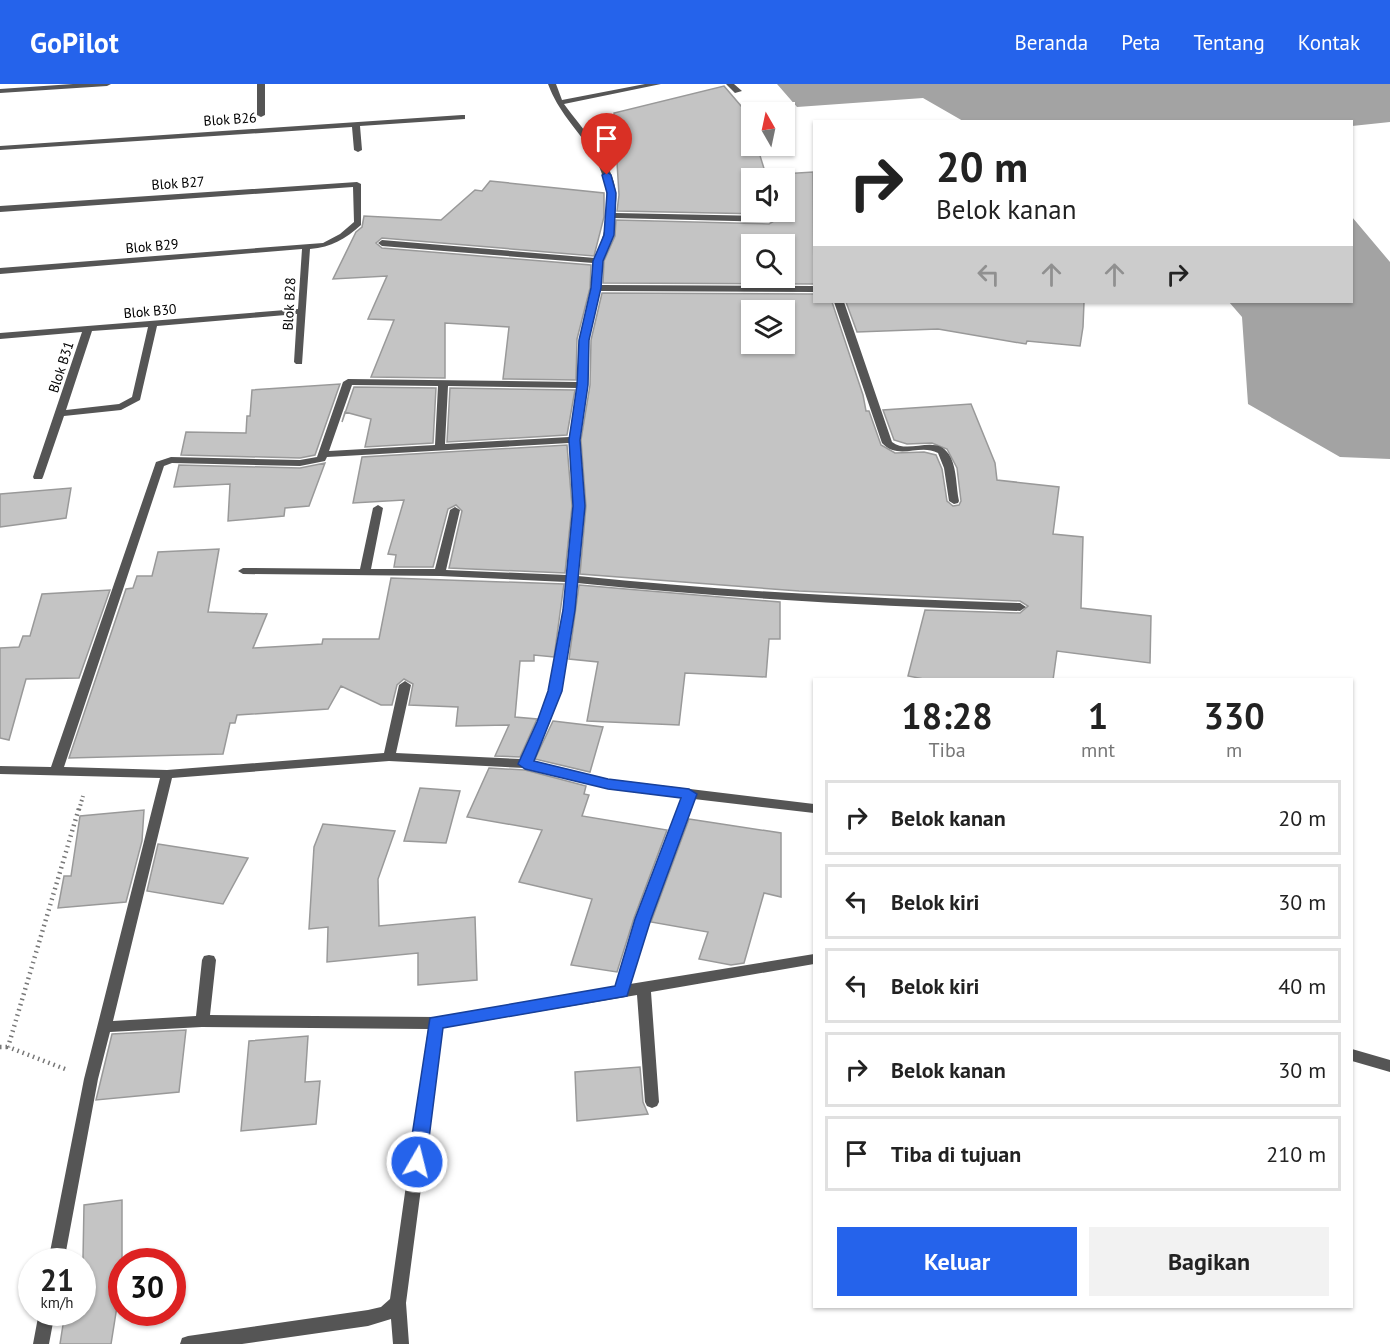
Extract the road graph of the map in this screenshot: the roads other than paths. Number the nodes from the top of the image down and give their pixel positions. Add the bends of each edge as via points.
1 (107, 84) edge
2 (261, 84) edge
3 (552, 84) edge
4 (657, 84) edge
5 (730, 84) edge
6 (0, 91) edge
7 (738, 91) dead end
8 (559, 103) junction
9 (261, 116) dead end
10 (462, 117) dead end
11 (356, 124) junction
12 (0, 148) edge
13 (358, 150) dead end
14 (357, 184) joint
15 (0, 209) edge
16 (611, 215) junction
17 (741, 218) edge
18 (382, 243) dead end
19 (306, 247) junction
20 (598, 261) junction
21 (0, 272) edge
22 (596, 288) junction
23 (813, 289) edge
24 (839, 303) edge
25 (302, 311) junction
26 (153, 324) junction
27 (88, 329) junction
28 (0, 336) edge
29 (299, 362) dead end
30 (443, 383) junction
31 (583, 385) junction
32 (61, 412) junction
33 (574, 440) junction
34 (440, 447) junction
35 (322, 454) junction
36 (38, 477) dead end
37 (954, 501) dead end
38 (378, 508) dead end
39 (455, 510) dead end
40 (243, 571) dead end
41 (365, 572) junction
42 (440, 573) junction
43 (571, 579) junction
44 (1020, 608) dead end
45 (405, 685) dead end
46 (389, 757) junction
47 (525, 764) junction
48 (0, 770) edge
49 (56, 771) junction
50 (167, 774) junction
51 (689, 794) junction
52 (813, 808) edge
53 (813, 959) edge
54 (209, 960) dead end
55 (644, 988) junction
56 (621, 991) junction
57 (202, 1021) junction
58 (436, 1023) junction
59 (103, 1027) junction
60 (1353, 1054) edge
61 (1390, 1066) edge
62 (652, 1102) dead end
63 (59, 1248) edge
64 (398, 1303) junction
65 (44, 1326) edge
66 (41, 1344) edge
67 (188, 1344) edge
68 (401, 1344) edge

1 - 6 street
2 - 9 street
3 - 8 street
4 - 8 street
5 - 7 street
8 - 16 street via 607,175 612,193
10 - 11 street, Blok B26
11 - 12 street, Blok B26
11 - 13 street
14 - 15 street, Blok B27
14 - 19 street, Blok B29 via 358,223 325,245
16 - 17 street
16 - 20 street via 609,235
18 - 20 street
19 - 21 street, Blok B29
19 - 25 street, Blok B28
20 - 22 street
22 - 23 street
22 - 31 street via 584,340
24 - 37 street via 886,443 903,451 931,446 942,451
25 - 26 street, Blok B30
25 - 29 street, Blok B28
26 - 27 street, Blok B30
26 - 32 street, Blok B31 via 136,398 121,407
27 - 28 street, Blok B30
27 - 32 street, Blok B31
30 - 31 street
30 - 34 street
30 - 35 street via 348,382
31 - 33 street
32 - 36 street, Blok B31
33 - 34 street
33 - 43 street via 579,506
34 - 35 street
35 - 49 street via 318,461 300,463 171,460 160,464
38 - 41 street
39 - 42 street
40 - 41 street
41 - 42 street
42 - 43 street
43 - 44 street via 668,590
43 - 47 street via 555,691
45 - 46 street
46 - 47 street
46 - 50 street
47 - 51 street via 608,784
48 - 49 street
49 - 50 street
50 - 59 street
51 - 52 street
51 - 56 street
53 - 55 street
54 - 57 street
55 - 56 street
55 - 62 street
56 - 58 street
57 - 58 street
57 - 59 street
58 - 64 street
59 - 63 street
60 - 61 street
64 - 67 street via 386,1313 368,1318
64 - 68 street
65 - 66 street

